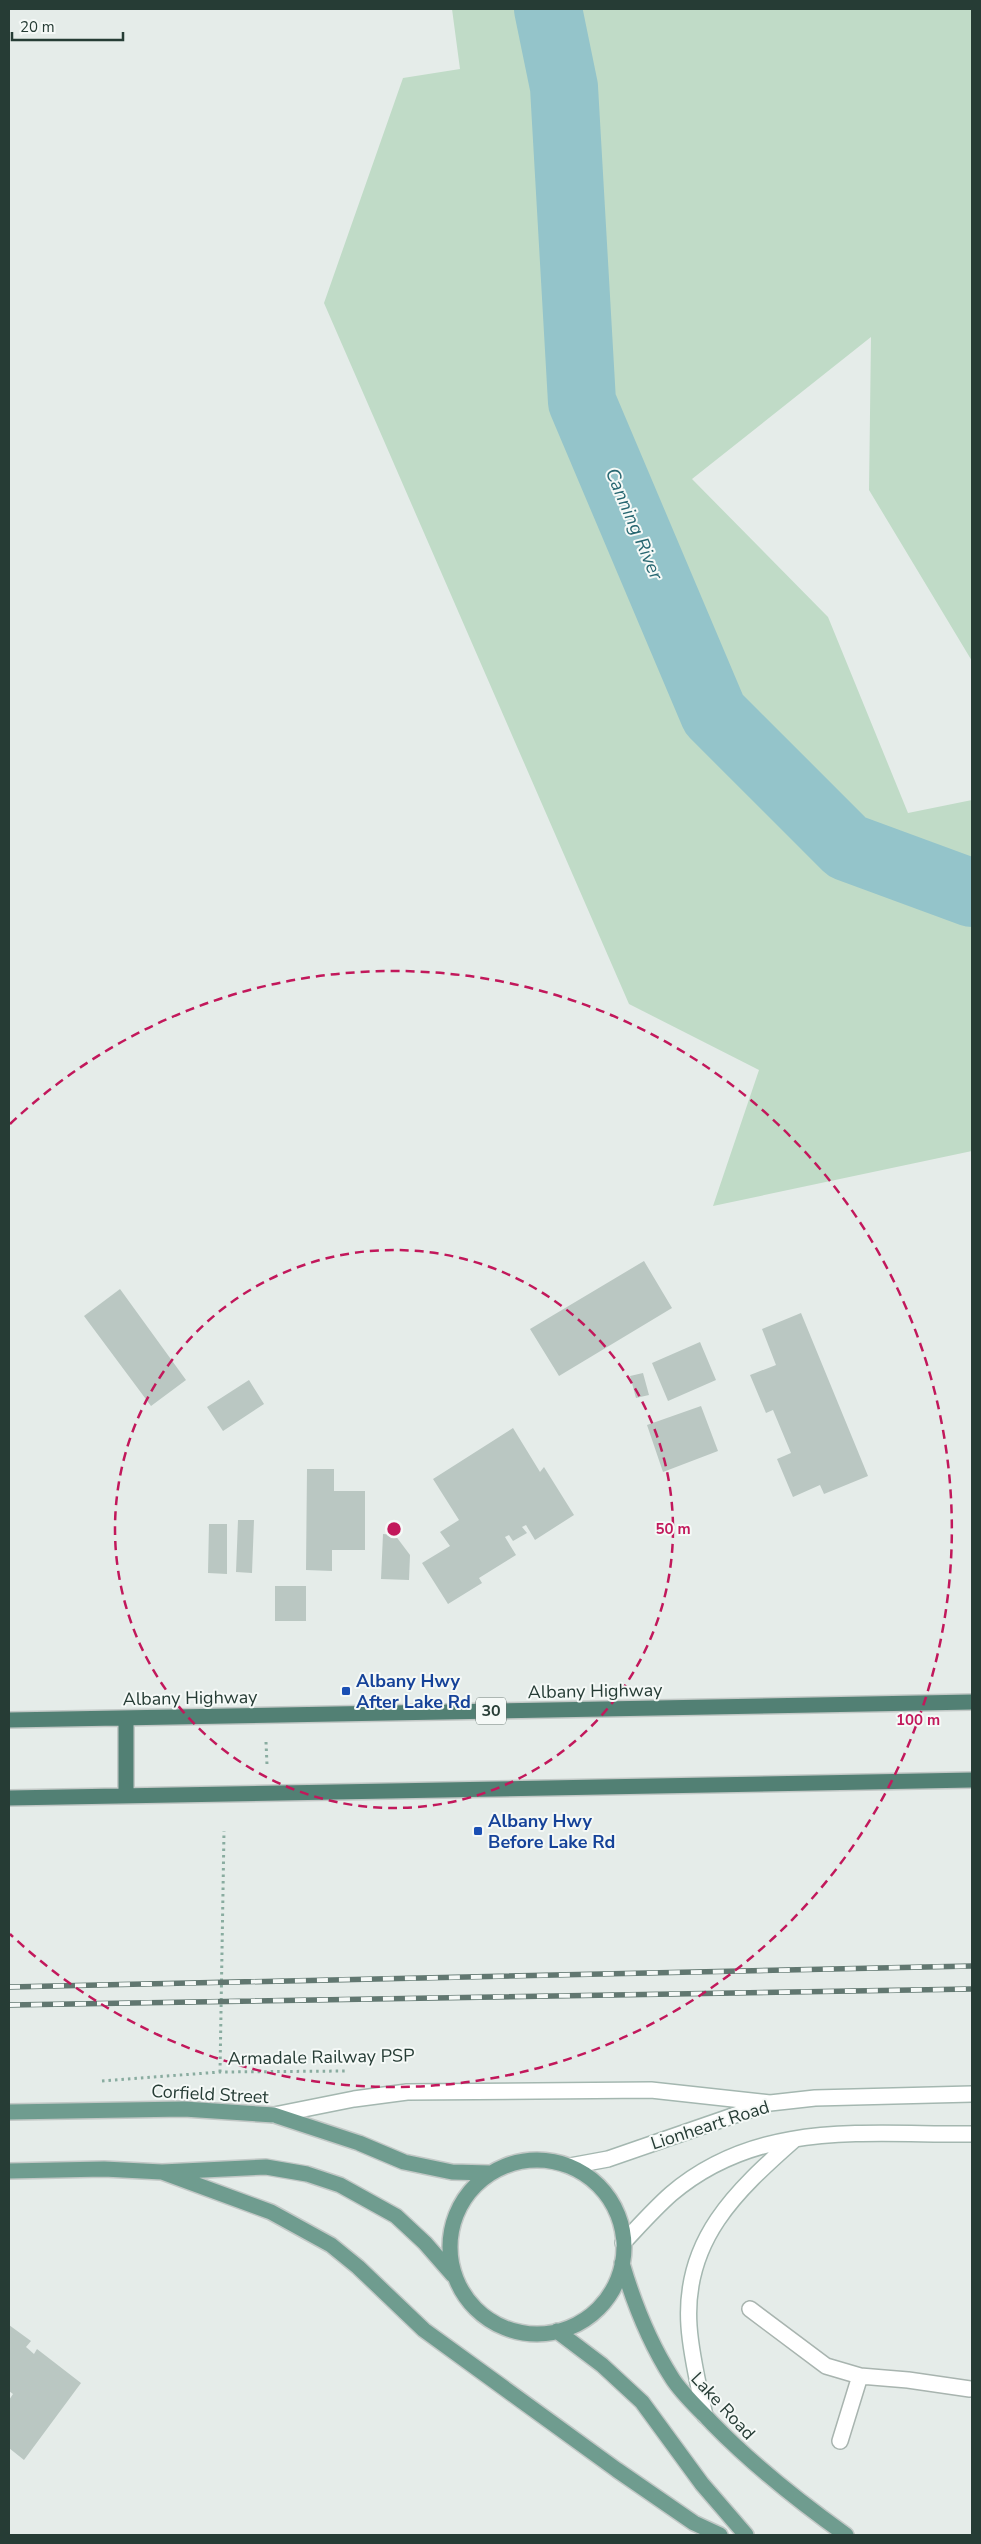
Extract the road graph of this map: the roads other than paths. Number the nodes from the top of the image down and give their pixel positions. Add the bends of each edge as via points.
1 (972, 1702) edge
2 (126, 1718) junction
3 (9, 1720) edge
4 (972, 1780) edge
5 (126, 1796) junction
6 (9, 1798) edge
7 (972, 2094) edge
8 (770, 2103) junction
9 (9, 2112) edge
10 (274, 2115) junction
11 (972, 2134) edge
12 (798, 2137) junction
13 (570, 2166) junction
14 (9, 2171) edge
15 (162, 2172) junction
16 (490, 2173) junction
17 (623, 2243) junction
18 (622, 2263) junction
19 (454, 2276) junction
20 (750, 2309) dead end
21 (557, 2332) junction
22 (860, 2376) junction
23 (970, 2389) dead end
24 (705, 2416) junction
25 (840, 2441) dead end
26 (720, 2535) edge
27 (746, 2535) edge
28 (846, 2535) edge

1 - 2 highway, Albany Highway / 30
2 - 3 highway, Albany Highway / 30
2 - 5 highway
4 - 5 highway
5 - 6 highway
7 - 8 main road, Lionheart Road via 814,2098
8 - 10 main road via 651,2090 407,2092
8 - 13 main road, Lionheart Road via 608,2159
9 - 10 main road, Corfield Street via 184,2109
10 - 16 main road, Corfield Street via 359,2143 404,2162 452,2172
11 - 12 main road, Lionheart Road via 858,2133
12 - 17 main road, Lionheart Road via 752,2148 709,2168 672,2193
12 - 24 main road via 748,2180 712,2228 699,2254 689,2289 689,2326
13 - 16 main road via 543,2159 516,2162
13 - 17 main road via 591,2179 608,2196 619,2218
14 - 15 main road via 104,2169
15 - 19 main road via 266,2168 307,2174 340,2184 396,2216
15 - 26 main road via 271,2212 330,2245 358,2266 424,2330 617,2470 694,2522
16 - 19 main road via 472,2188 460,2206 452,2228 450,2250
17 - 18 main road
18 - 21 main road via 614,2287 600,2307 580,2322
18 - 24 main road, Lake Road via 633,2300 651,2341 673,2380
19 - 21 main road via 466,2298 484,2317 532,2334
20 - 22 main road via 826,2366
21 - 27 main road via 602,2365 642,2402 702,2484
22 - 23 main road
22 - 25 main road
24 - 28 main road, Lake Road via 748,2460

